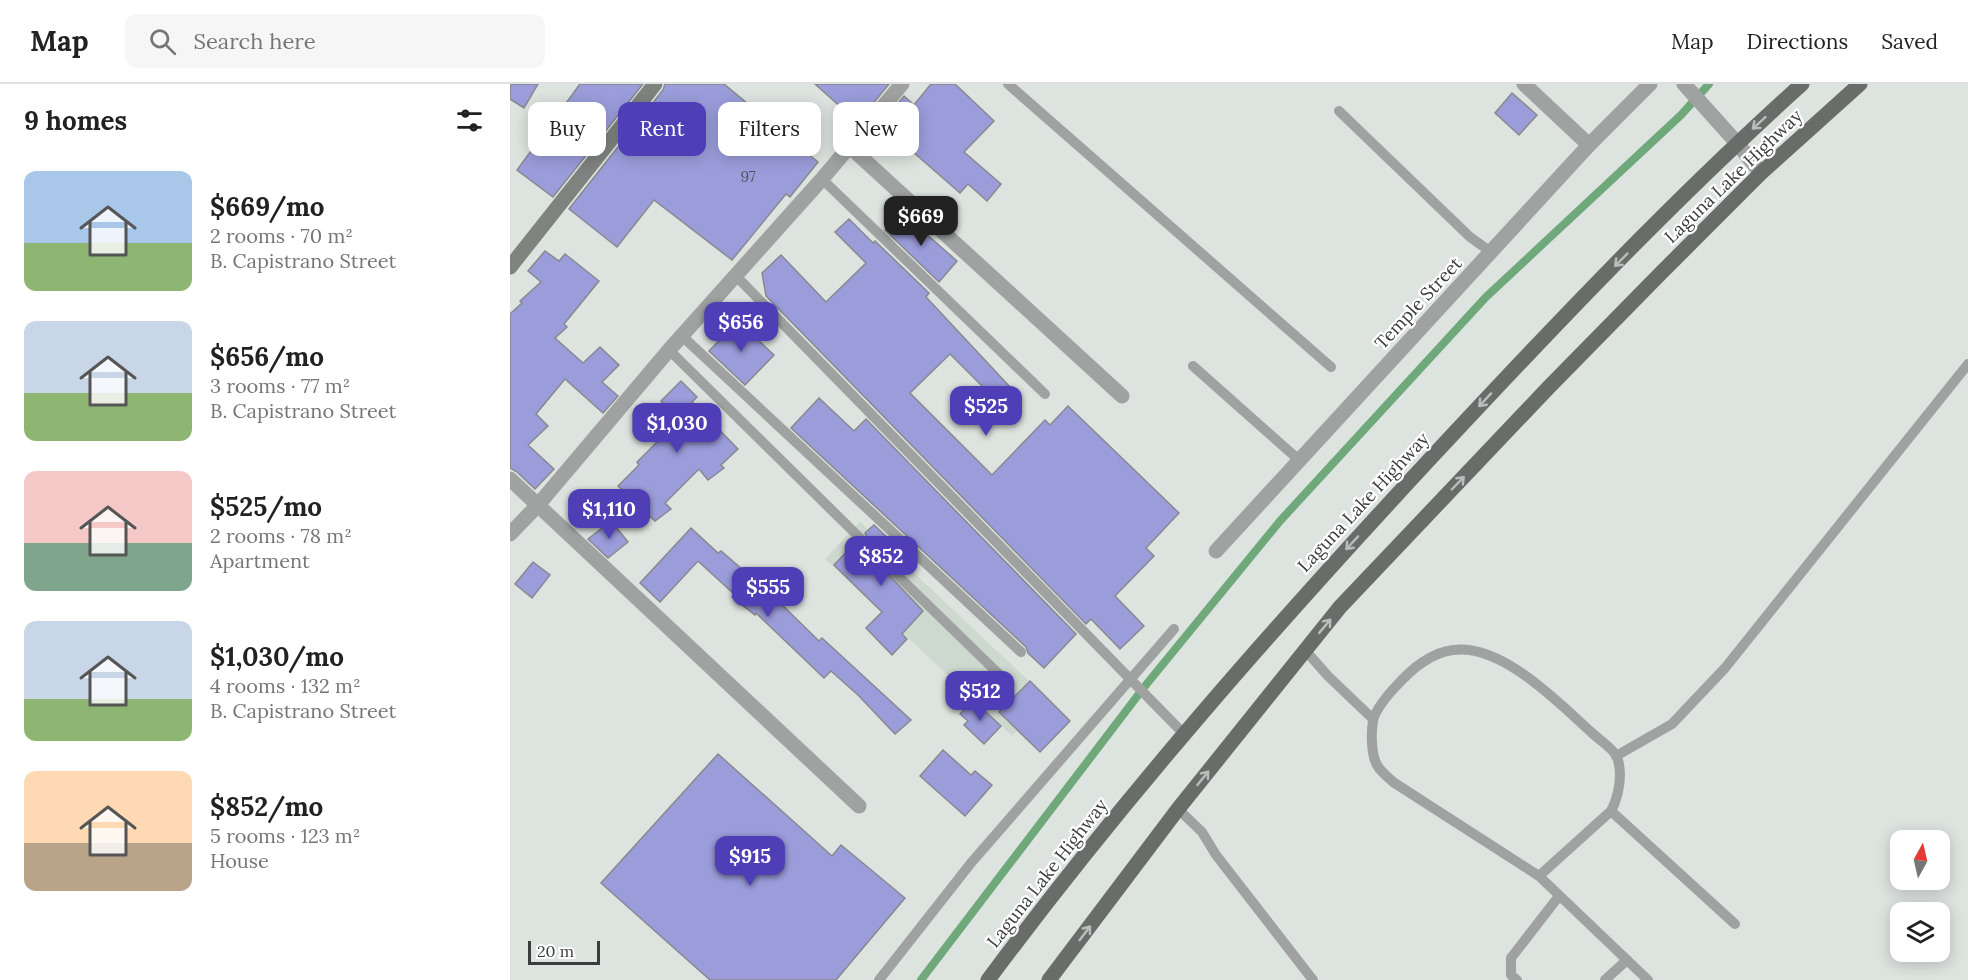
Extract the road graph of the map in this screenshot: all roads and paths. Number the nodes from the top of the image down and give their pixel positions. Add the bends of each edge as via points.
1 (655, 84) edge
2 (902, 84) edge
3 (1008, 84) edge
4 (1524, 84) edge
5 (1650, 84) edge
6 (1684, 84) edge
7 (1803, 84) edge
8 (1860, 84) edge
9 (887, 102) edge
10 (1340, 111) dead end
11 (1737, 143) junction
12 (1589, 145) junction
13 (841, 156) edge
14 (860, 156) edge
15 (1761, 173) junction
16 (822, 179) junction
17 (1491, 252) junction
18 (510, 267) edge
19 (736, 276) junction
20 (682, 336) junction
21 (669, 350) junction
22 (1968, 364) edge
23 (1193, 366) dead end
24 (1331, 367) dead end
25 (1045, 394) dead end
26 (1122, 396) dead end
27 (1300, 461) junction
28 (510, 479) edge
29 (538, 505) junction
30 (510, 534) edge
31 (860, 538) dead end
32 (1216, 551) dead end
33 (895, 573) dead end
34 (1174, 629) dead end
35 (1305, 650) junction
36 (1021, 652) dead end
37 (1132, 680) junction
38 (1006, 681) dead end
39 (1373, 719) junction
40 (1183, 733) junction
41 (1616, 756) junction
42 (859, 806) dead end
43 (1178, 809) junction
44 (1611, 811) junction
45 (1539, 876) junction
46 (1558, 896) junction
47 (1735, 924) dead end
48 (1627, 960) junction
49 (879, 980) edge
50 (988, 980) edge
51 (1049, 980) edge
52 (1313, 980) edge
53 (1517, 980) edge
54 (1605, 980) edge
55 (1648, 980) edge

1 - 18 main road
2 - 9 street
3 - 24 lane
4 - 12 street
5 - 12 street, Temple Street
6 - 11 street
7 -> 11 main road, Laguna Lake Highway
8 - 15 main road, Laguna Lake Highway
10 - 17 lane via 1470,237
11 - 15 street
11 -> 40 main road, Laguna Lake Highway via 1524,357 1314,584
12 - 17 street, Temple Street
13 - 16 street
14 - 26 street
35 -> 15 main road, Laguna Lake Highway via 1548,388
16 - 19 street
16 - 25 lane
17 - 27 street, Temple Street
19 - 20 street
19 - 37 lane
20 - 21 street
20 - 36 lane
21 - 29 street
21 - 31 lane
22 - 41 lane via 1725,668 1672,724
23 - 27 lane
27 - 32 street, Temple Street
28 - 29 street
29 - 30 street
29 - 42 street
33 - 38 lane
34 - 37 lane
35 - 39 lane
43 -> 35 main road, Laguna Lake Highway
37 - 40 lane
37 - 49 lane via 971,863
39 - 41 lane via 1422,662 1454,650 1474,651 1515,668
39 - 45 lane via 1373,755 1386,775
40 - 50 main road, Laguna Lake Highway
41 - 44 lane via 1620,776
51 -> 43 main road, Laguna Lake Highway
43 - 52 lane via 1202,832
44 - 45 lane
44 - 47 lane
45 - 46 lane
46 - 48 lane
46 - 53 lane via 1511,958 1511,975
48 - 54 lane
48 - 55 lane

